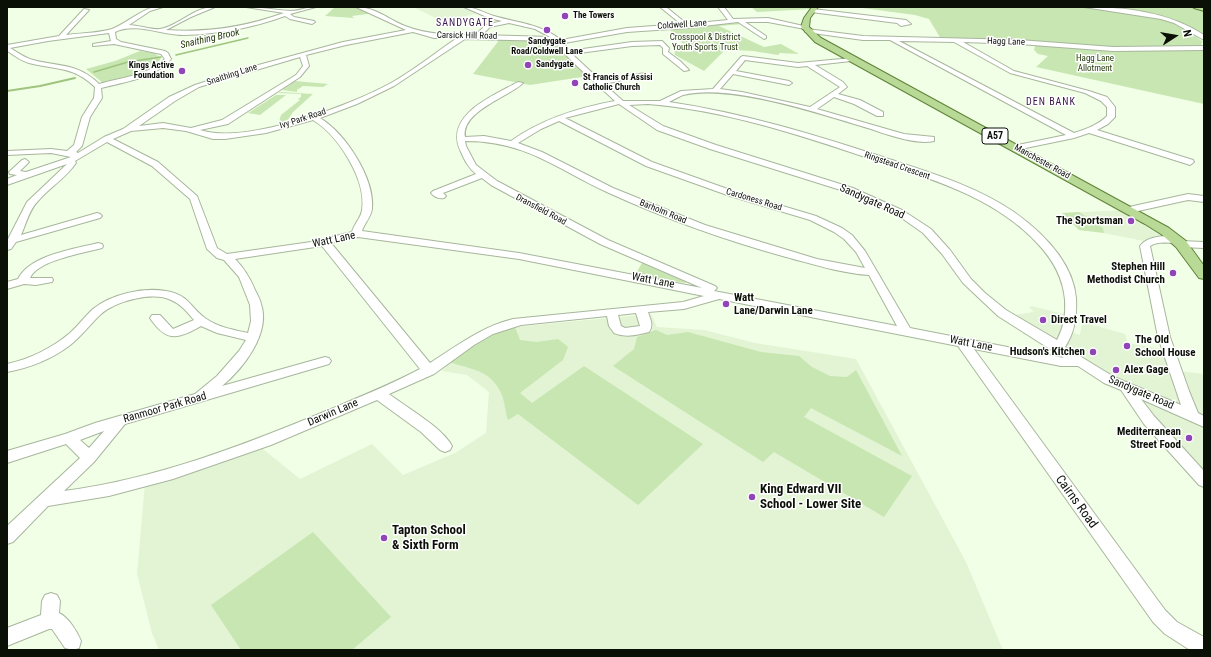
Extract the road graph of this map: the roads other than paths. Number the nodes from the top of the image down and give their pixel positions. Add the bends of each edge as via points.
1 (160, 7) edge
2 (212, 7) edge
3 (248, 7) edge
4 (312, 7) edge
5 (359, 7) edge
6 (467, 7) edge
7 (663, 7) edge
8 (721, 7) edge
9 (1088, 7) edge
10 (1196, 7) edge
11 (814, 9) edge
12 (1204, 9) edge
13 (86, 10) dead end
14 (278, 10) junction
15 (293, 12) junction
16 (285, 14) junction
17 (731, 20) junction
18 (739, 20) junction
19 (312, 22) dead end
20 (511, 22) junction
21 (899, 22) dead end
22 (686, 26) junction
23 (122, 27) junction
24 (806, 29) junction
25 (413, 30) junction
26 (112, 31) junction
27 (158, 31) junction
28 (61, 37) junction
29 (463, 37) junction
30 (477, 37) junction
31 (764, 37) dead end
32 (1204, 38) edge
33 (892, 39) junction
34 (955, 40) junction
35 (558, 41) junction
36 (604, 41) dead end
37 (114, 42) junction
38 (95, 45) dead end
39 (7, 48) edge
40 (1204, 48) edge
41 (588, 49) junction
42 (567, 53) junction
43 (303, 55) junction
44 (851, 59) junction
45 (808, 64) junction
46 (686, 70) dead end
47 (731, 72) junction
48 (642, 74) dead end
49 (520, 83) dead end
50 (789, 83) dead end
51 (600, 84) junction
52 (98, 88) junction
53 (716, 90) junction
54 (833, 95) junction
55 (622, 102) junction
56 (660, 104) junction
57 (812, 109) junction
58 (880, 114) dead end
59 (313, 116) junction
60 (559, 118) junction
61 (1088, 130) junction
62 (126, 131) junction
63 (191, 131) junction
64 (1074, 136) junction
65 (462, 139) junction
66 (931, 139) dead end
67 (107, 140) junction
68 (513, 143) junction
69 (1016, 148) junction
70 (7, 153) edge
71 (69, 157) junction
72 (25, 162) dead end
73 (1190, 162) dead end
74 (482, 174) junction
75 (28, 175) junction
76 (7, 182) edge
77 (441, 196) dead end
78 (1204, 198) edge
79 (1129, 210) junction
80 (98, 216) dead end
81 (357, 234) junction
82 (324, 242) junction
83 (1179, 242) junction
84 (11, 244) edge
85 (1204, 245) edge
86 (98, 246) dead end
87 (227, 257) junction
88 (872, 272) junction
89 (1204, 275) edge
90 (48, 280) dead end
91 (23, 281) junction
92 (7, 286) edge
93 (720, 294) junction
94 (641, 310) junction
95 (612, 312) junction
96 (156, 318) dead end
97 (201, 321) junction
98 (905, 330) junction
99 (253, 338) junction
100 (962, 342) junction
101 (1058, 348) junction
102 (325, 361) dead end
103 (1078, 362) junction
104 (7, 368) edge
105 (429, 371) junction
106 (1126, 388) junction
107 (379, 394) junction
108 (199, 398) junction
109 (1198, 419) edge
110 (120, 421) junction
111 (69, 438) junction
112 (445, 446) dead end
113 (7, 457) edge
114 (89, 458) junction
115 (1204, 481) edge
116 (44, 500) junction
117 (10, 529) edge
118 (51, 601) dead end
119 (49, 620) junction
120 (7, 637) edge
121 (72, 641) dead end
122 (1204, 648) edge

1 - 23 street via 146,11
2 - 27 street
3 - 14 street
4 - 15 street
5 - 25 street, Carsick Hill Road
6 - 20 street
7 - 22 street
8 - 17 street
9 - 32 street via 1158,15 1174,20
10 - 12 main road
11 - 21 street
11 - 24 main road via 807,18
13 - 28 street
14 - 15 street
14 - 16 street
15 - 16 street
16 - 19 street
16 - 27 street via 258,24 227,30 192,34
17 - 18 street, Coldwell Lane
17 - 22 street, Coldwell Lane
18 - 24 street, Coldwell Lane via 763,19
18 - 31 street
20 - 30 street via 488,26
20 - 35 street via 537,28
22 - 35 street, Coldwell Lane via 627,30
23 - 26 street
23 - 27 street
24 - 33 street, Hagg Lane via 863,38
24 - 44 main road, Manchester Road / A57 via 818,40
25 - 29 street, Carsick Hill Road via 441,37
25 - 43 street, Snaithing Lane via 345,43
26 - 28 street
26 - 37 street
28 - 39 street
29 - 30 street, Carsick Hill Road
29 - 59 street, Ivy Park Road via 392,84
30 - 35 street, Carsick Hill Road
33 - 34 street, Hagg Lane
33 - 64 street
34 - 40 street, Hagg Lane via 1113,49
34 - 61 street via 1012,72 1104,99 1111,107 1111,116
35 - 42 street, Sandygate Road
36 - 41 street via 587,46
37 - 38 street
37 - 52 street via 126,47 163,52 168,59 151,70
39 - 52 street via 29,61 76,70
41 - 42 street
41 - 46 street via 660,41 666,48 665,53 680,61
42 - 51 street, Sandygate Road
43 - 62 street, Snaithing Lane via 253,68 188,90
43 - 63 street via 306,66 298,76 225,122
44 - 45 street
44 - 69 main road, Manchester Road / A57
45 - 47 street via 743,58
45 - 54 street via 843,85 844,88
47 - 50 street
47 - 53 street
48 - 51 street
49 - 65 street, Dransfield Road via 472,113 463,124 460,132
51 - 55 street, Sandygate Road
52 - 71 street via 98,98 86,116 78,146
53 - 56 street via 676,95
53 - 57 street
54 - 57 street
54 - 58 street via 857,102
55 - 56 street, Ringstead Crescent
55 - 60 street, Ringstead Crescent via 597,106
55 - 101 street, Sandygate Road via 649,122 670,132 850,190 909,218 937,240 967,281 981,295 1002,313
56 - 101 street, Ringstead Crescent via 725,114 789,129 960,188 997,206 1035,235 1056,259 1066,277 1071,316 1066,337
57 - 66 street via 897,134
59 - 63 street, Ivy Park Road via 272,129 237,136 210,136
59 - 81 street via 334,131 356,165 362,180 367,208
60 - 68 street, Ringstead Crescent via 536,128
60 - 88 street, Cardoness Road via 649,164 826,223 855,244
61 - 64 street
61 - 73 street
62 - 63 street, Ivy Park Road via 160,126
62 - 67 street, Snaithing Lane
64 - 69 street
65 - 68 street, Barholm Road
65 - 74 street, Dransfield Road via 472,166
67 - 71 street, Snaithing Lane via 80,156
67 - 87 street via 155,164 194,198 212,249
68 - 88 street, Barholm Road via 546,155 625,196 696,225 822,264
69 - 79 main road, Manchester Road / A57
70 - 71 street via 51,150
71 - 75 street
71 - 84 street via 72,163 60,178 30,204
72 - 75 street via 13,172
74 - 77 street via 436,193
74 - 93 street, Dransfield Road via 525,201 604,242
75 - 76 street
78 - 79 street via 1188,197
79 - 83 main road, Manchester Road / A57
80 - 84 street
81 - 82 street, Watt Lane
81 - 93 street, Watt Lane via 519,256
82 - 87 street, Watt Lane
82 - 105 street
83 - 85 street
83 - 89 main road, Manchester Road / A57
83 - 109 street via 1155,240 1145,246 1164,337 1182,391
86 - 91 street via 37,264 24,276
87 - 99 street via 244,277 256,305 257,321
88 - 98 street, Cardoness Road
90 - 91 street
91 - 92 street
93 - 94 street, Darwin Lane via 684,305
93 - 98 street, Watt Lane
94 - 95 street, Darwin Lane
94 - 95 street via 646,326 642,330 630,331 619,331 616,328
95 - 105 street, Darwin Lane via 504,325 479,337
96 - 97 street via 168,332 173,333 183,331
97 - 99 street
97 - 104 street via 188,306 175,297 162,294 130,297 99,310 81,330 60,346 28,362
98 - 100 street, Watt Lane
99 - 108 street via 235,366
100 - 103 street, Watt Lane via 1061,362
100 - 122 street, Cairns Road via 1159,616 1171,628
101 - 103 street, Sandygate Road
102 - 108 street, Ranmoor Park Road
103 - 106 street, Sandygate Road
105 - 107 street, Darwin Lane
106 - 109 street, Sandygate Road
106 - 115 street via 1149,420
107 - 112 street via 426,428
107 - 116 street, Darwin Lane via 260,443 182,470 135,484 74,497
108 - 110 street, Ranmoor Park Road
110 - 111 street, Ranmoor Park Road
110 - 114 street
111 - 113 street, Ranmoor Park Road
111 - 114 street
114 - 116 street
116 - 117 street
118 - 119 street
119 - 120 street
119 - 121 street via 57,621

